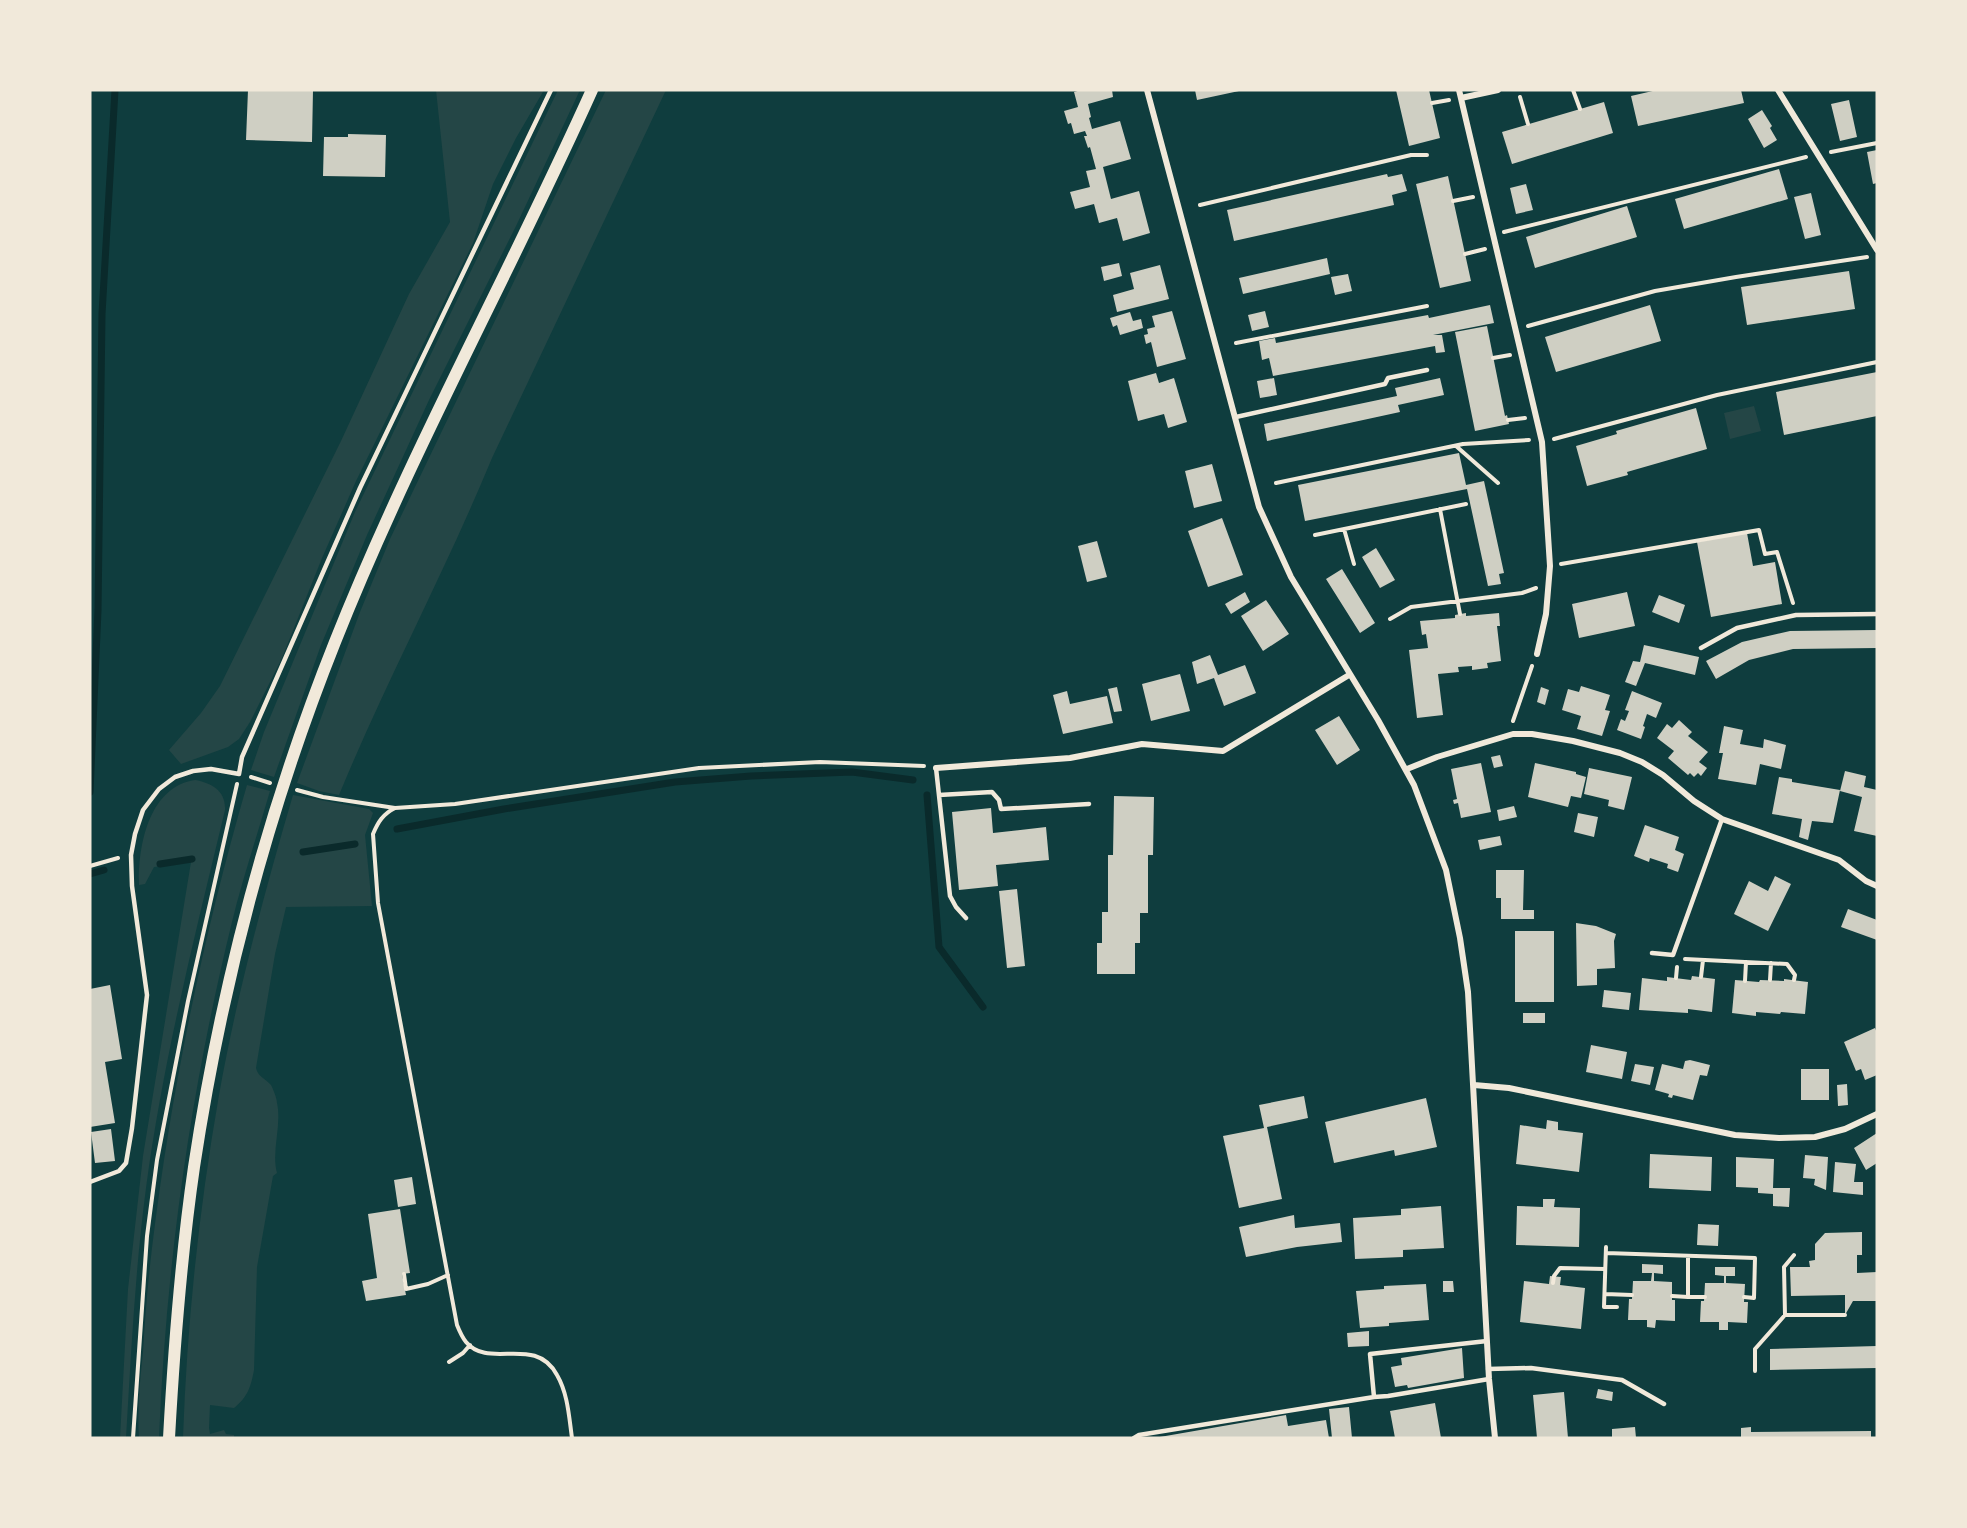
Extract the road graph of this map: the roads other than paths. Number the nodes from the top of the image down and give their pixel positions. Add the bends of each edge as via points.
1 (551, 90) edge
2 (592, 90) edge
3 (1147, 90) edge
4 (1459, 90) edge
5 (1498, 90) edge
6 (1778, 90) edge
7 (1461, 98) junction
8 (1877, 249) edge
9 (1427, 370) dead end
10 (1236, 417) junction
11 (1877, 614) edge
12 (1701, 648) dead end
13 (1537, 654) road end
14 (1349, 675) junction
15 (936, 768) joint
16 (1407, 770) junction
17 (939, 795) junction
18 (1089, 804) dead end
19 (1722, 819) junction
20 (1877, 886) edge
21 (966, 918) dead end
22 (1652, 953) dead end
23 (1474, 1085) junction
24 (1877, 1114) edge
25 (90, 1182) edge
26 (1486, 1341) junction
27 (1488, 1369) junction
28 (1489, 1379) junction
29 (1374, 1396) junction
30 (1664, 1404) dead end
31 (169, 1438) edge
32 (1134, 1438) edge
33 (1495, 1438) edge

1 - 25 lane via 360,488 242,757 239,774 212,769 175,777 159,789 143,810 131,855 147,995 132,1128 126,1163 118,1171
2 - 31 main road via 385,524 335,640 283,787 256,877 210,1074 188,1221
3 - 10 street
4 - 7 street
5 - 7 street
6 - 8 street
7 - 13 street via 1542,442 1550,566 1546,614
9 - 10 lane via 1388,378 1385,384
10 - 14 street via 1259,507 1291,577
11 - 12 lane via 1796,615 1737,628
14 - 15 street via 1223,751 1142,744 1070,758
14 - 16 street
15 - 17 lane
16 - 19 street via 1513,734 1532,734 1620,753 1642,762
16 - 23 street via 1446,870 1467,985
17 - 18 lane via 992,792 1001,808
17 - 21 lane via 950,896
19 - 20 street via 1839,860
19 - 22 lane via 1673,955
23 - 24 street via 1509,1088 1735,1135 1815,1137
23 - 26 street
26 - 27 street
26 - 29 lane via 1370,1354
27 - 28 street
27 - 30 lane via 1531,1368 1622,1380
28 - 29 lane
28 - 33 street
29 - 32 lane

